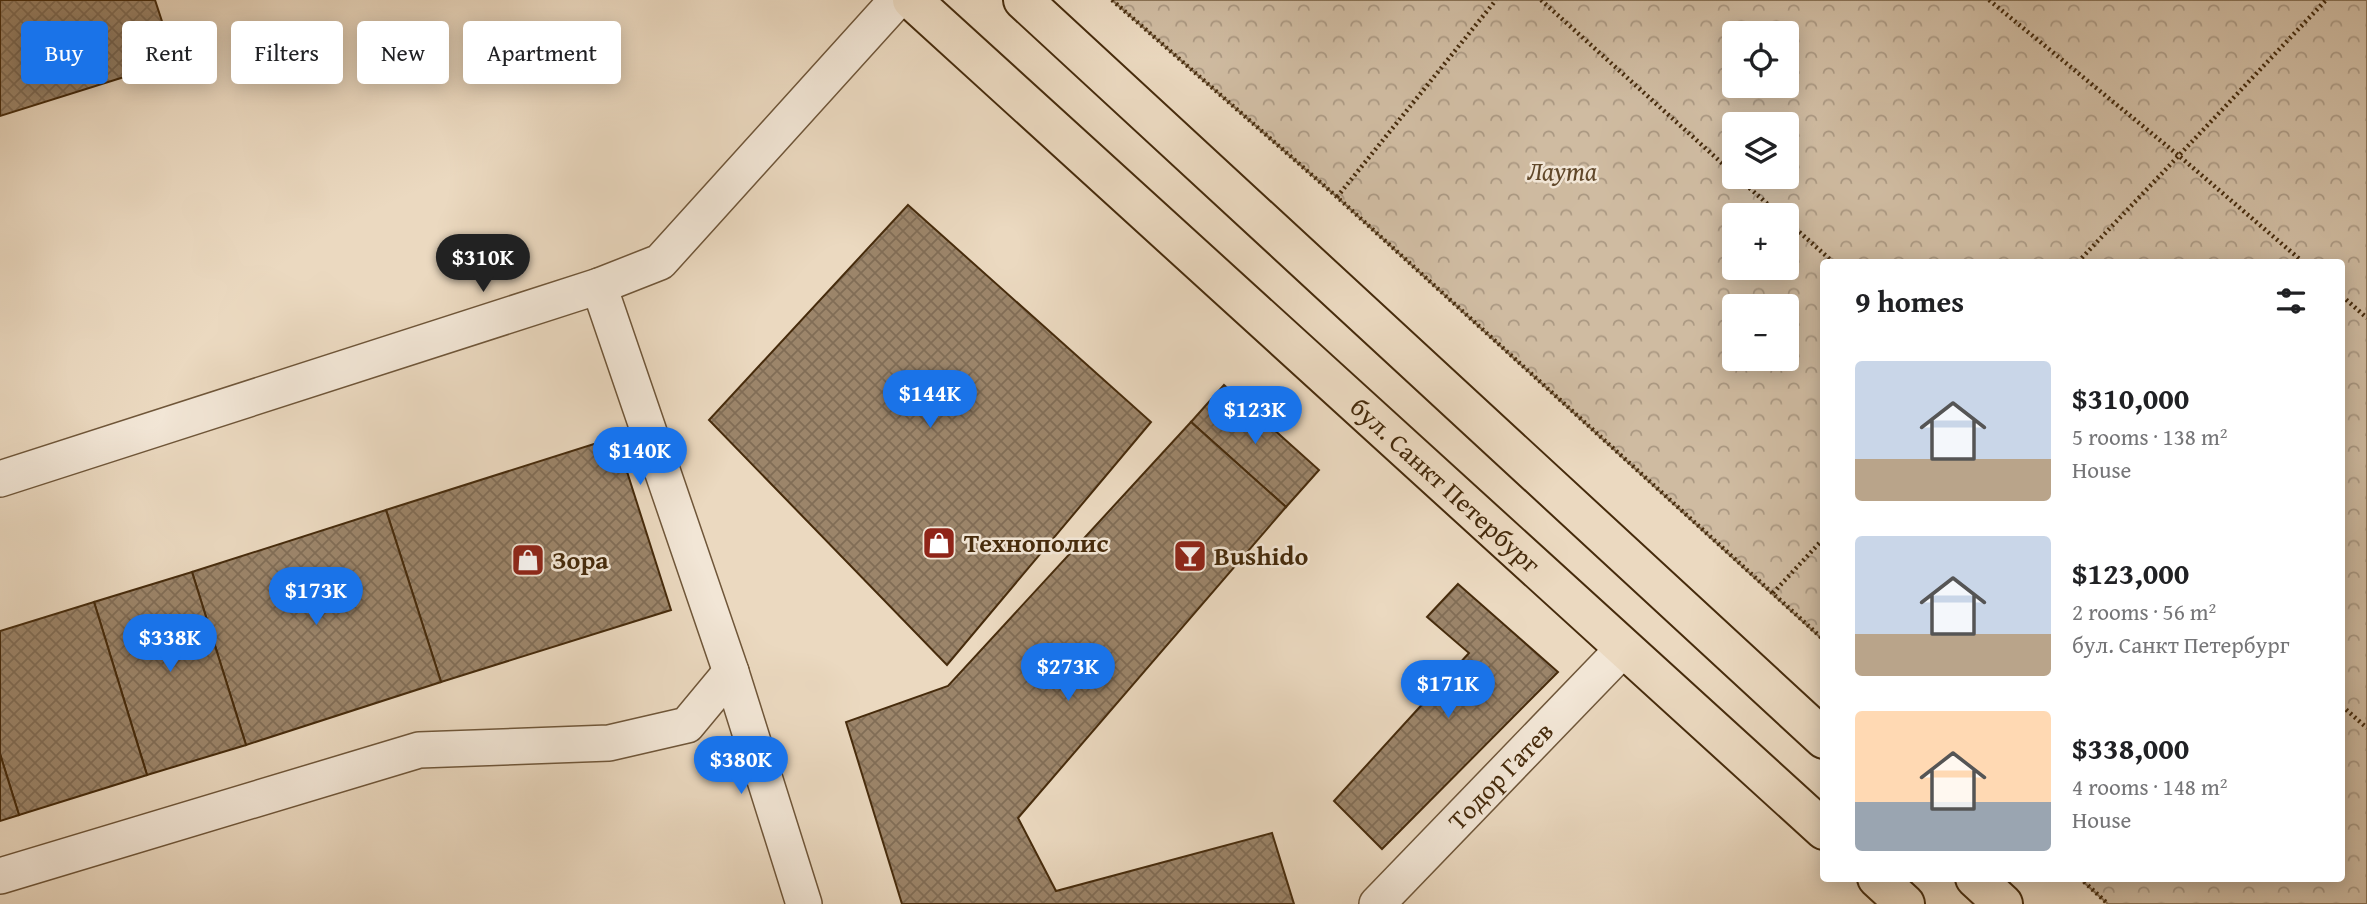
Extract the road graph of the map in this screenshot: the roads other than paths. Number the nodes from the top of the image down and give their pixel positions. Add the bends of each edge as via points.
1 (898, 0) edge
2 (912, 0) edge
3 (1023, 0) edge
4 (599, 286) junction
5 (0, 479) edge
6 (1624, 648) junction
7 (731, 672) junction
8 (1820, 735) edge
9 (1820, 826) edge
10 (0, 876) edge
11 (1881, 882) edge
12 (1979, 882) edge
13 (804, 904) edge
14 (1377, 904) edge
15 (1905, 904) edge
16 (2003, 904) edge

1 - 4 street via 660,262
2 - 6 main road, бул. Санкт Петербург
3 - 8 main road
4 - 5 street
4 - 7 street
6 - 9 main road, бул. Санкт Петербург
6 - 14 street, Тодор Гатев
7 - 10 street via 687,725 609,743 419,750
7 - 13 street
11 - 15 main road
12 - 16 main road

